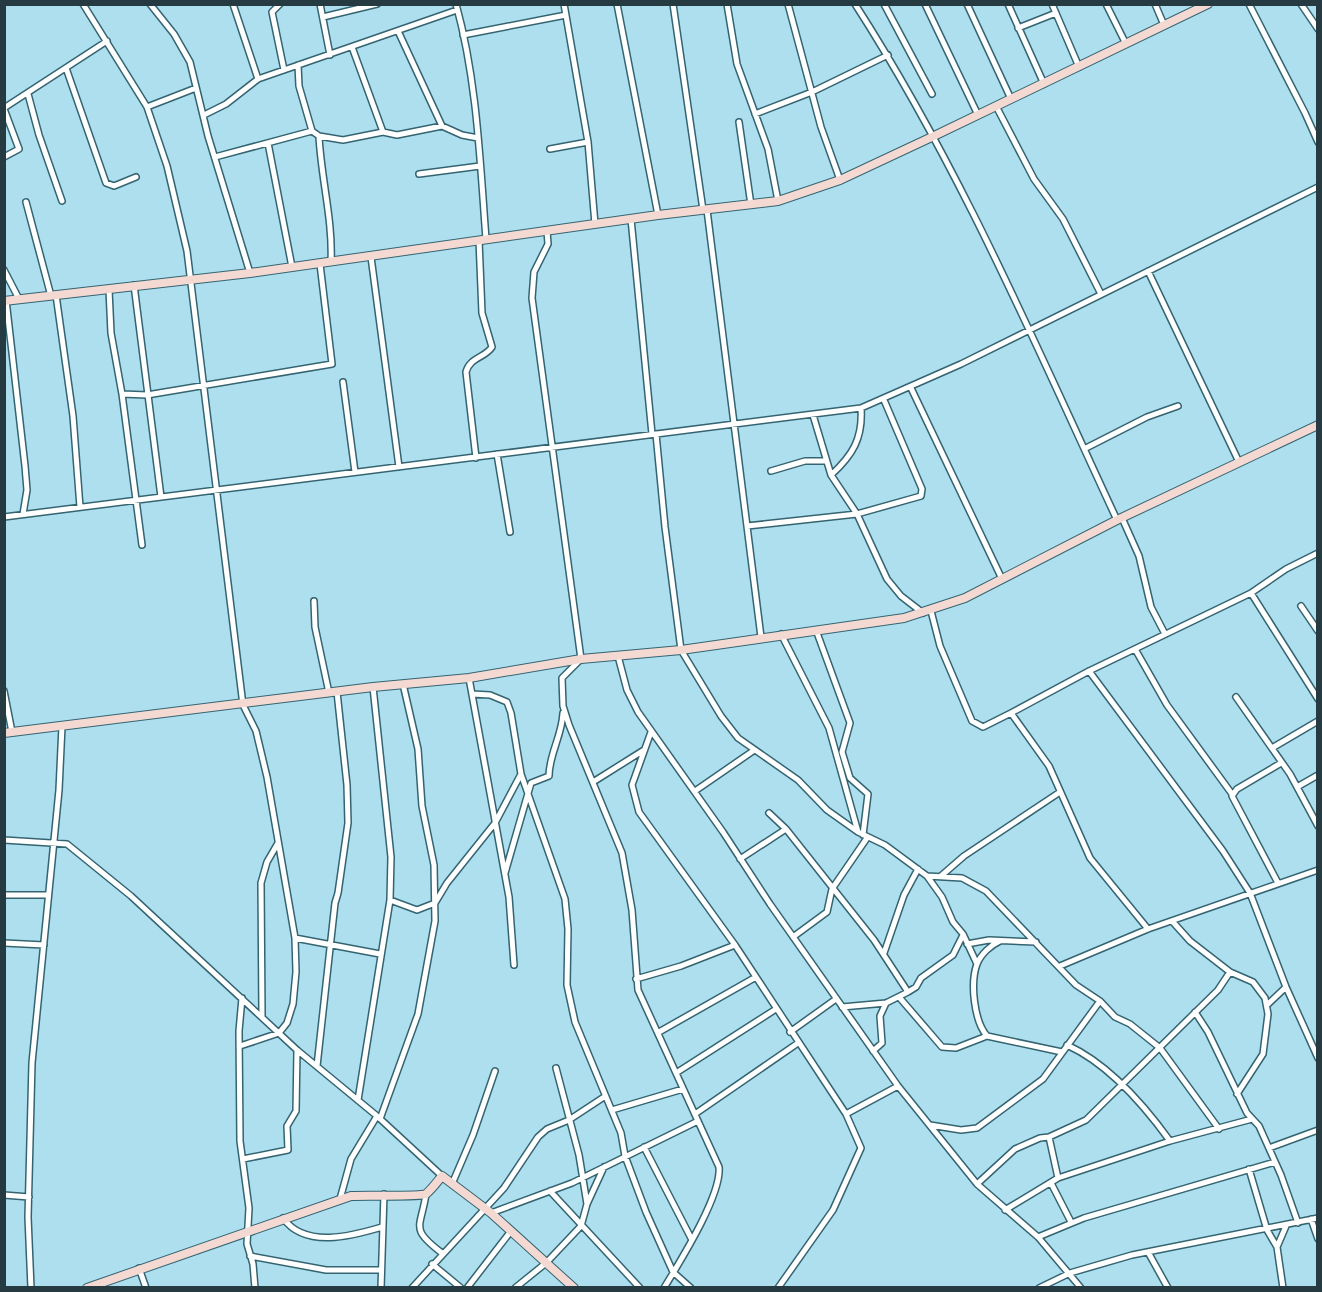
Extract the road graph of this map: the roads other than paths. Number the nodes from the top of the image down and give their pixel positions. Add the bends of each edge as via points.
1 (83, 4) edge
2 (150, 4) edge
3 (233, 4) edge
4 (280, 4) edge
5 (320, 4) edge
6 (377, 4) edge
7 (564, 4) edge
8 (617, 4) edge
9 (673, 4) edge
10 (727, 4) edge
11 (788, 4) edge
12 (855, 4) edge
13 (884, 4) edge
14 (925, 4) edge
15 (967, 4) edge
16 (1008, 4) edge
17 (1052, 4) edge
18 (1106, 4) edge
19 (1155, 4) edge
20 (1208, 4) edge
21 (1250, 4) edge
22 (1301, 4) edge
23 (456, 7) edge
24 (1056, 13) junction
25 (566, 15) junction
26 (323, 17) junction
27 (1164, 26) junction
28 (1018, 28) junction
29 (1317, 29) edge
30 (398, 31) junction
31 (463, 35) junction
32 (107, 41) junction
33 (1126, 44) junction
34 (352, 47) junction
35 (330, 55) junction
36 (888, 55) junction
37 (298, 65) junction
38 (1079, 67) junction
39 (66, 68) junction
40 (284, 70) junction
41 (258, 79) junction
42 (1044, 84) junction
43 (196, 88) junction
44 (812, 92) junction
45 (28, 94) junction
46 (932, 94) dead end
47 (1011, 99) junction
48 (996, 106) junction
49 (147, 107) junction
50 (4, 108) edge
51 (755, 114) junction
52 (204, 115) junction
53 (978, 115) junction
54 (739, 122) dead end
55 (442, 126) junction
56 (312, 131) junction
57 (383, 132) junction
58 (319, 136) junction
59 (934, 136) junction
60 (478, 138) junction
61 (588, 142) junction
62 (1317, 142) edge
63 (268, 143) junction
64 (550, 149) dead end
65 (4, 157) edge
66 (215, 158) junction
67 (480, 166) junction
68 (419, 174) dead end
69 (136, 177) dead end
70 (840, 180) junction
71 (1317, 187) edge
72 (62, 201) dead end
73 (778, 201) junction
74 (26, 202) dead end
75 (752, 204) junction
76 (705, 210) junction
77 (658, 215) junction
78 (631, 219) junction
79 (595, 224) junction
80 (547, 231) junction
81 (482, 240) junction
82 (370, 257) junction
83 (331, 262) junction
84 (320, 264) junction
85 (292, 267) junction
86 (4, 270) edge
87 (1148, 271) junction
88 (250, 273) junction
89 (191, 279) junction
90 (134, 285) junction
91 (109, 290) junction
92 (1101, 294) junction
93 (53, 295) junction
94 (19, 299) junction
95 (5, 301) edge
96 (1028, 330) junction
97 (343, 382) dead end
98 (203, 388) junction
99 (910, 388) junction
100 (122, 394) junction
101 (147, 395) junction
102 (884, 400) junction
103 (1178, 406) dead end
104 (861, 408) junction
105 (813, 415) junction
106 (735, 423) junction
107 (1317, 425) edge
108 (654, 434) junction
109 (552, 447) junction
110 (1086, 448) junction
111 (497, 454) junction
112 (476, 458) junction
113 (826, 461) junction
114 (1239, 462) junction
115 (399, 467) junction
116 (771, 471) dead end
117 (354, 472) junction
118 (831, 475) junction
119 (215, 490) junction
120 (161, 497) junction
121 (134, 500) junction
122 (80, 507) junction
123 (23, 514) junction
124 (857, 514) junction
125 (4, 517) edge
126 (1120, 519) junction
127 (747, 526) junction
128 (510, 532) dead end
129 (142, 544) dead end
130 (1317, 553) edge
131 (1002, 579) junction
132 (1251, 592) junction
133 (314, 601) dead end
134 (1301, 606) dead end
135 (927, 612) junction
136 (816, 630) junction
137 (1317, 631) edge
138 (781, 634) junction
139 (1165, 634) junction
140 (761, 637) junction
141 (1135, 649) junction
142 (681, 650) junction
143 (618, 656) junction
144 (581, 659) junction
145 (1089, 671) junction
146 (469, 678) junction
147 (403, 684) junction
148 (373, 687) junction
149 (4, 691) edge
150 (333, 692) junction
151 (472, 694) junction
152 (1236, 697) dead end
153 (1317, 699) edge
154 (243, 705) junction
155 (563, 705) junction
156 (1011, 713) junction
157 (1317, 721) edge
158 (62, 726) junction
159 (8, 732) edge
160 (651, 732) junction
161 (1272, 748) junction
162 (644, 750) junction
163 (753, 751) junction
164 (1281, 763) junction
165 (521, 774) junction
166 (1317, 775) edge
167 (593, 782) junction
168 (1297, 787) junction
169 (527, 791) junction
170 (695, 791) junction
171 (1060, 792) junction
172 (1232, 794) junction
173 (769, 813) dead end
174 (495, 823) junction
175 (1317, 826) edge
176 (786, 830) junction
177 (863, 835) junction
178 (4, 840) edge
179 (54, 842) junction
180 (278, 843) junction
181 (740, 859) junction
182 (918, 869) junction
183 (1317, 870) edge
184 (505, 875) junction
185 (927, 876) junction
186 (941, 876) junction
187 (1278, 883) junction
188 (832, 889) junction
189 (1250, 893) junction
190 (4, 895) edge
191 (48, 895) junction
192 (390, 900) junction
193 (435, 903) junction
194 (1172, 921) junction
195 (1148, 929) junction
196 (963, 934) junction
197 (793, 937) junction
198 (296, 938) junction
199 (1000, 941) junction
200 (1036, 942) junction
201 (4, 943) edge
202 (968, 944) junction
203 (45, 945) junction
204 (735, 945) junction
205 (331, 946) junction
206 (884, 953) junction
207 (380, 954) junction
208 (977, 964) junction
209 (514, 965) dead end
210 (1060, 966) junction
211 (1230, 972) junction
212 (756, 977) junction
213 (636, 979) junction
214 (1286, 987) junction
215 (908, 992) junction
216 (899, 997) junction
217 (242, 998) junction
218 (836, 999) junction
219 (1100, 1001) junction
220 (886, 1003) junction
221 (1267, 1005) junction
222 (842, 1007) junction
223 (776, 1009) junction
224 (1195, 1012) junction
225 (262, 1016) junction
226 (659, 1032) junction
227 (790, 1032) junction
228 (279, 1033) junction
229 (987, 1036) junction
230 (798, 1043) junction
231 (1067, 1045) junction
232 (240, 1046) junction
233 (1160, 1048) junction
234 (297, 1050) junction
235 (873, 1051) junction
236 (1062, 1052) junction
237 (1317, 1058) edge
238 (317, 1066) junction
239 (556, 1068) dead end
240 (495, 1071) dead end
241 (676, 1074) junction
242 (898, 1086) junction
243 (1122, 1086) junction
244 (683, 1089) junction
245 (1237, 1094) junction
246 (604, 1097) junction
247 (358, 1100) junction
248 (612, 1110) junction
249 (695, 1114) junction
250 (846, 1114) junction
251 (378, 1117) junction
252 (1252, 1119) junction
253 (569, 1120) junction
254 (698, 1120) junction
255 (930, 1125) junction
256 (1219, 1129) junction
257 (1317, 1130) edge
258 (1049, 1137) junction
259 (1170, 1141) junction
260 (644, 1147) junction
261 (1269, 1148) junction
262 (625, 1156) junction
263 (243, 1159) junction
264 (1275, 1162) junction
265 (604, 1167) junction
266 (1249, 1169) junction
267 (442, 1176) junction
268 (583, 1177) junction
269 (1058, 1178) junction
270 (1051, 1183) junction
271 (452, 1184) junction
272 (977, 1184) junction
273 (342, 1187) junction
274 (550, 1191) junction
275 (384, 1194) junction
276 (426, 1194) junction
277 (4, 1195) edge
278 (351, 1196) junction
279 (29, 1197) junction
280 (340, 1199) junction
281 (587, 1204) junction
282 (1005, 1210) junction
283 (488, 1211) junction
284 (284, 1218) junction
285 (1314, 1219) edge
286 (1071, 1222) junction
287 (1298, 1222) junction
288 (581, 1226) junction
289 (1286, 1226) junction
290 (382, 1227) junction
291 (249, 1230) junction
292 (1267, 1230) junction
293 (511, 1231) junction
294 (1038, 1237) junction
295 (1317, 1239) edge
296 (692, 1240) junction
297 (1277, 1247) junction
298 (1148, 1252) junction
299 (442, 1253) junction
300 (250, 1256) junction
301 (546, 1263) junction
302 (432, 1264) junction
303 (139, 1268) junction
304 (381, 1270) junction
305 (673, 1272) junction
306 (1070, 1273) junction
307 (31, 1287) edge
308 (87, 1287) edge
309 (146, 1287) edge
310 (255, 1287) edge
311 (381, 1287) edge
312 (412, 1287) edge
313 (461, 1287) edge
314 (467, 1287) edge
315 (515, 1287) edge
316 (574, 1287) edge
317 (640, 1287) edge
318 (664, 1287) edge
319 (691, 1287) edge
320 (778, 1287) edge
321 (1039, 1287) edge
322 (1081, 1287) edge
323 (1168, 1287) edge
324 (1283, 1287) edge

1 - 32 street
2 - 43 street via 185,52
3 - 41 street
4 - 40 street via 273,12
5 - 26 street
6 - 26 street
7 - 25 street
8 - 77 street
9 - 76 street
10 - 51 street via 737,64
11 - 44 street
12 - 36 street
13 - 46 street
14 - 53 street
15 - 47 street
16 - 28 street
17 - 24 street
18 - 33 street
19 - 27 street
20 - 27 street
21 - 62 street
22 - 29 street
23 - 30 street
23 - 31 street
24 - 28 street
24 - 38 street
25 - 31 street
25 - 61 street
26 - 35 street
27 - 33 street
28 - 42 street
30 - 34 street
30 - 55 street
31 - 60 street
32 - 39 street
32 - 49 street
33 - 38 street
34 - 35 street
34 - 57 street
35 - 37 street
36 - 44 street
36 - 59 street
37 - 40 street
37 - 56 street via 299,86
38 - 42 street
39 - 45 street
39 - 69 street via 106,183 114,186
40 - 41 street
41 - 52 street via 226,104
42 - 47 street
43 - 49 street
43 - 52 street
44 - 51 street
44 - 70 street
45 - 50 street
45 - 72 street
47 - 48 street
48 - 53 street
48 - 92 street via 1034,179 1063,219
49 - 89 street via 167,166
50 - 65 street via 19,149
51 - 73 street via 768,149
52 - 66 street
53 - 59 street
54 - 75 street
55 - 57 street via 397,135
55 - 60 street
56 - 58 street
56 - 63 street
57 - 58 street via 343,140
58 - 83 street
59 - 70 street
59 - 96 street
60 - 67 street
61 - 64 street
61 - 79 street
63 - 66 street
63 - 85 street
66 - 88 street
67 - 68 street
67 - 81 street
70 - 73 street
71 - 87 street
73 - 75 street
74 - 93 street
75 - 76 street
76 - 77 street
76 - 106 street
77 - 78 street
78 - 79 street
78 - 108 street
79 - 80 street
80 - 81 street
80 - 109 street via 548,244 534,272 532,298
81 - 82 street
81 - 112 street via 481,306 492,347 471,361 466,372
82 - 83 street
82 - 115 street
83 - 84 street
84 - 85 street
84 - 98 street via 332,364
85 - 88 street
86 - 94 street
87 - 92 street
87 - 114 street
88 - 89 street
89 - 90 street
89 - 98 street
90 - 91 street
90 - 101 street
91 - 93 street
91 - 100 street via 111,333
92 - 96 street
93 - 94 street
93 - 122 street via 73,416
94 - 95 street
95 - 123 street via 25,466
96 - 99 street
96 - 110 street
97 - 117 street
98 - 101 street
98 - 119 street
99 - 102 street
99 - 131 street
100 - 101 street
100 - 121 street
101 - 120 street
102 - 104 street
102 - 124 street via 923,493
103 - 110 street
104 - 105 street
104 - 118 street via 860,436 854,450
105 - 106 street
105 - 113 street
106 - 108 street
106 - 127 street
107 - 114 street
108 - 109 street
108 - 142 street
109 - 111 street
109 - 144 street
110 - 126 street
111 - 112 street
111 - 128 street
112 - 115 street
113 - 116 street via 805,461
113 - 118 street
114 - 126 street
115 - 117 street
117 - 119 street
118 - 124 street
119 - 120 street
119 - 154 street
120 - 121 street
121 - 122 street
121 - 129 street
122 - 123 street
123 - 125 street
124 - 127 street
124 - 135 street via 887,579 901,596
126 - 131 street
126 - 139 street via 1139,556 1151,607
127 - 140 street
130 - 132 street
131 - 135 street
132 - 139 street
132 - 153 street
133 - 150 street via 315,627
134 - 137 street
135 - 136 street
135 - 156 street via 972,721 983,727
136 - 138 street
136 - 177 street via 850,723 842,752 850,778 868,794
138 - 140 street
138 - 177 street via 830,728
139 - 141 street
140 - 142 street
141 - 145 street
141 - 172 street via 1167,705
142 - 143 street
142 - 163 street via 720,716
143 - 144 street
143 - 160 street via 627,690
144 - 146 street
144 - 155 street via 562,678
145 - 156 street
145 - 189 street
146 - 147 street
146 - 151 street
147 - 148 street
147 - 193 street via 418,749 434,865
148 - 150 street
148 - 192 street via 391,857
149 - 159 street
150 - 154 street
150 - 205 street via 347,785 348,823
151 - 165 street via 490,695 507,702
151 - 174 street
152 - 161 street
154 - 158 street
154 - 180 street via 256,731
155 - 167 street
155 - 169 street via 549,776 533,781
156 - 171 street via 1046,761
157 - 161 street
158 - 159 street
158 - 179 street
160 - 162 street
160 - 170 street
161 - 164 street
162 - 167 street
162 - 204 street via 632,785 634,802
163 - 170 street
163 - 177 street via 798,780 827,810
164 - 168 street
164 - 172 street
165 - 169 street
165 - 174 street
166 - 168 street
167 - 213 street via 622,853 632,910
168 - 175 street
169 - 184 street
169 - 246 street via 567,912 570,1006
170 - 181 street
171 - 186 street via 964,856
171 - 195 street via 1090,858
172 - 187 street
173 - 176 street
174 - 184 street
174 - 193 street
176 - 181 street
176 - 188 street
177 - 182 street via 885,845
177 - 188 street
178 - 179 street
179 - 191 street
179 - 217 street via 68,843
180 - 198 street
180 - 225 street via 261,883
181 - 197 street
182 - 185 street
182 - 206 street
183 - 187 street
184 - 209 street
185 - 186 street
185 - 196 street
186 - 200 street via 977,884
187 - 189 street
188 - 197 street via 826,912
188 - 206 street
189 - 194 street
189 - 214 street
190 - 191 street
191 - 203 street
192 - 193 street via 417,910
192 - 207 street
193 - 251 street via 418,1014
194 - 195 street
194 - 211 street via 1190,941
195 - 210 street
196 - 202 street
196 - 215 street via 953,955
197 - 218 street
198 - 205 street
198 - 228 street via 293,1004
199 - 200 street
199 - 202 street
199 - 208 street
200 - 210 street
201 - 203 street
202 - 208 street
203 - 279 street via 32,1063
204 - 212 street
204 - 213 street
205 - 207 street
205 - 238 street
206 - 215 street
207 - 247 street
208 - 229 street via 978,1023
210 - 219 street via 1082,990
211 - 221 street via 1258,987
211 - 224 street
212 - 223 street
212 - 226 street
213 - 226 street via 641,999
214 - 221 street
214 - 237 street
215 - 216 street
216 - 220 street
216 - 229 street via 942,1047 956,1048
217 - 225 street
217 - 232 street
218 - 222 street
218 - 227 street
219 - 231 street
219 - 233 street via 1114,1017 1130,1024
220 - 222 street
220 - 235 street via 880,1016 882,1043
221 - 245 street via 1263,1054
222 - 235 street
223 - 227 street
223 - 241 street
224 - 233 street
224 - 245 street
225 - 228 street
226 - 241 street
227 - 230 street
228 - 232 street
228 - 234 street
229 - 236 street
230 - 249 street
230 - 250 street
231 - 236 street
231 - 243 street via 1087,1055
232 - 263 street via 239,1124
233 - 243 street
233 - 256 street
234 - 238 street
234 - 263 street via 296,1111 287,1126 288,1150
235 - 242 street
236 - 255 street via 1043,1079 977,1128 961,1130
238 - 247 street
239 - 253 street
240 - 271 street
241 - 244 street
242 - 250 street
242 - 255 street
243 - 258 street via 1086,1120
243 - 259 street via 1148,1111
244 - 248 street
244 - 249 street
245 - 252 street
246 - 248 street
246 - 253 street
247 - 251 street
248 - 262 street via 624,1141
249 - 254 street
250 - 320 street via 861,1148 833,1210
251 - 267 street
251 - 273 street via 351,1159
252 - 256 street
252 - 261 street
253 - 268 street
253 - 283 street via 538,1137
254 - 260 street
254 - 296 street via 720,1173
255 - 272 street
256 - 259 street
257 - 261 street
258 - 269 street
258 - 272 street via 1015,1149
259 - 269 street
260 - 262 street
260 - 296 street
261 - 264 street
262 - 265 street
262 - 305 street
263 - 291 street
264 - 266 street
264 - 287 street
265 - 268 street
265 - 281 street
266 - 286 street
266 - 292 street
267 - 271 street
267 - 276 street
268 - 274 street
268 - 281 street
269 - 270 street
270 - 282 street
270 - 286 street
271 - 283 street
272 - 282 street
273 - 278 street
273 - 280 street
274 - 283 street
274 - 288 street
275 - 276 street
275 - 278 street
275 - 290 street
276 - 299 street via 419,1216 420,1229 428,1243
277 - 279 street
278 - 280 street
279 - 307 street
280 - 284 street
281 - 288 street
282 - 294 street
283 - 293 street
283 - 299 street
284 - 290 street via 298,1232 337,1238
284 - 291 street
285 - 287 street
285 - 295 street
286 - 294 street
287 - 289 street
288 - 301 street
288 - 317 street
289 - 292 street
289 - 297 street
290 - 304 street
291 - 300 street
291 - 303 street
292 - 297 street
292 - 298 street
293 - 301 street
293 - 314 street
294 - 306 street
296 - 305 street
297 - 324 street
298 - 306 street
298 - 323 street
299 - 302 street
300 - 304 street via 326,1270
300 - 310 street
301 - 315 street
301 - 316 street
302 - 312 street
302 - 313 street
303 - 308 street
303 - 309 street
304 - 311 street
305 - 318 street
305 - 319 street
306 - 321 street
306 - 322 street

